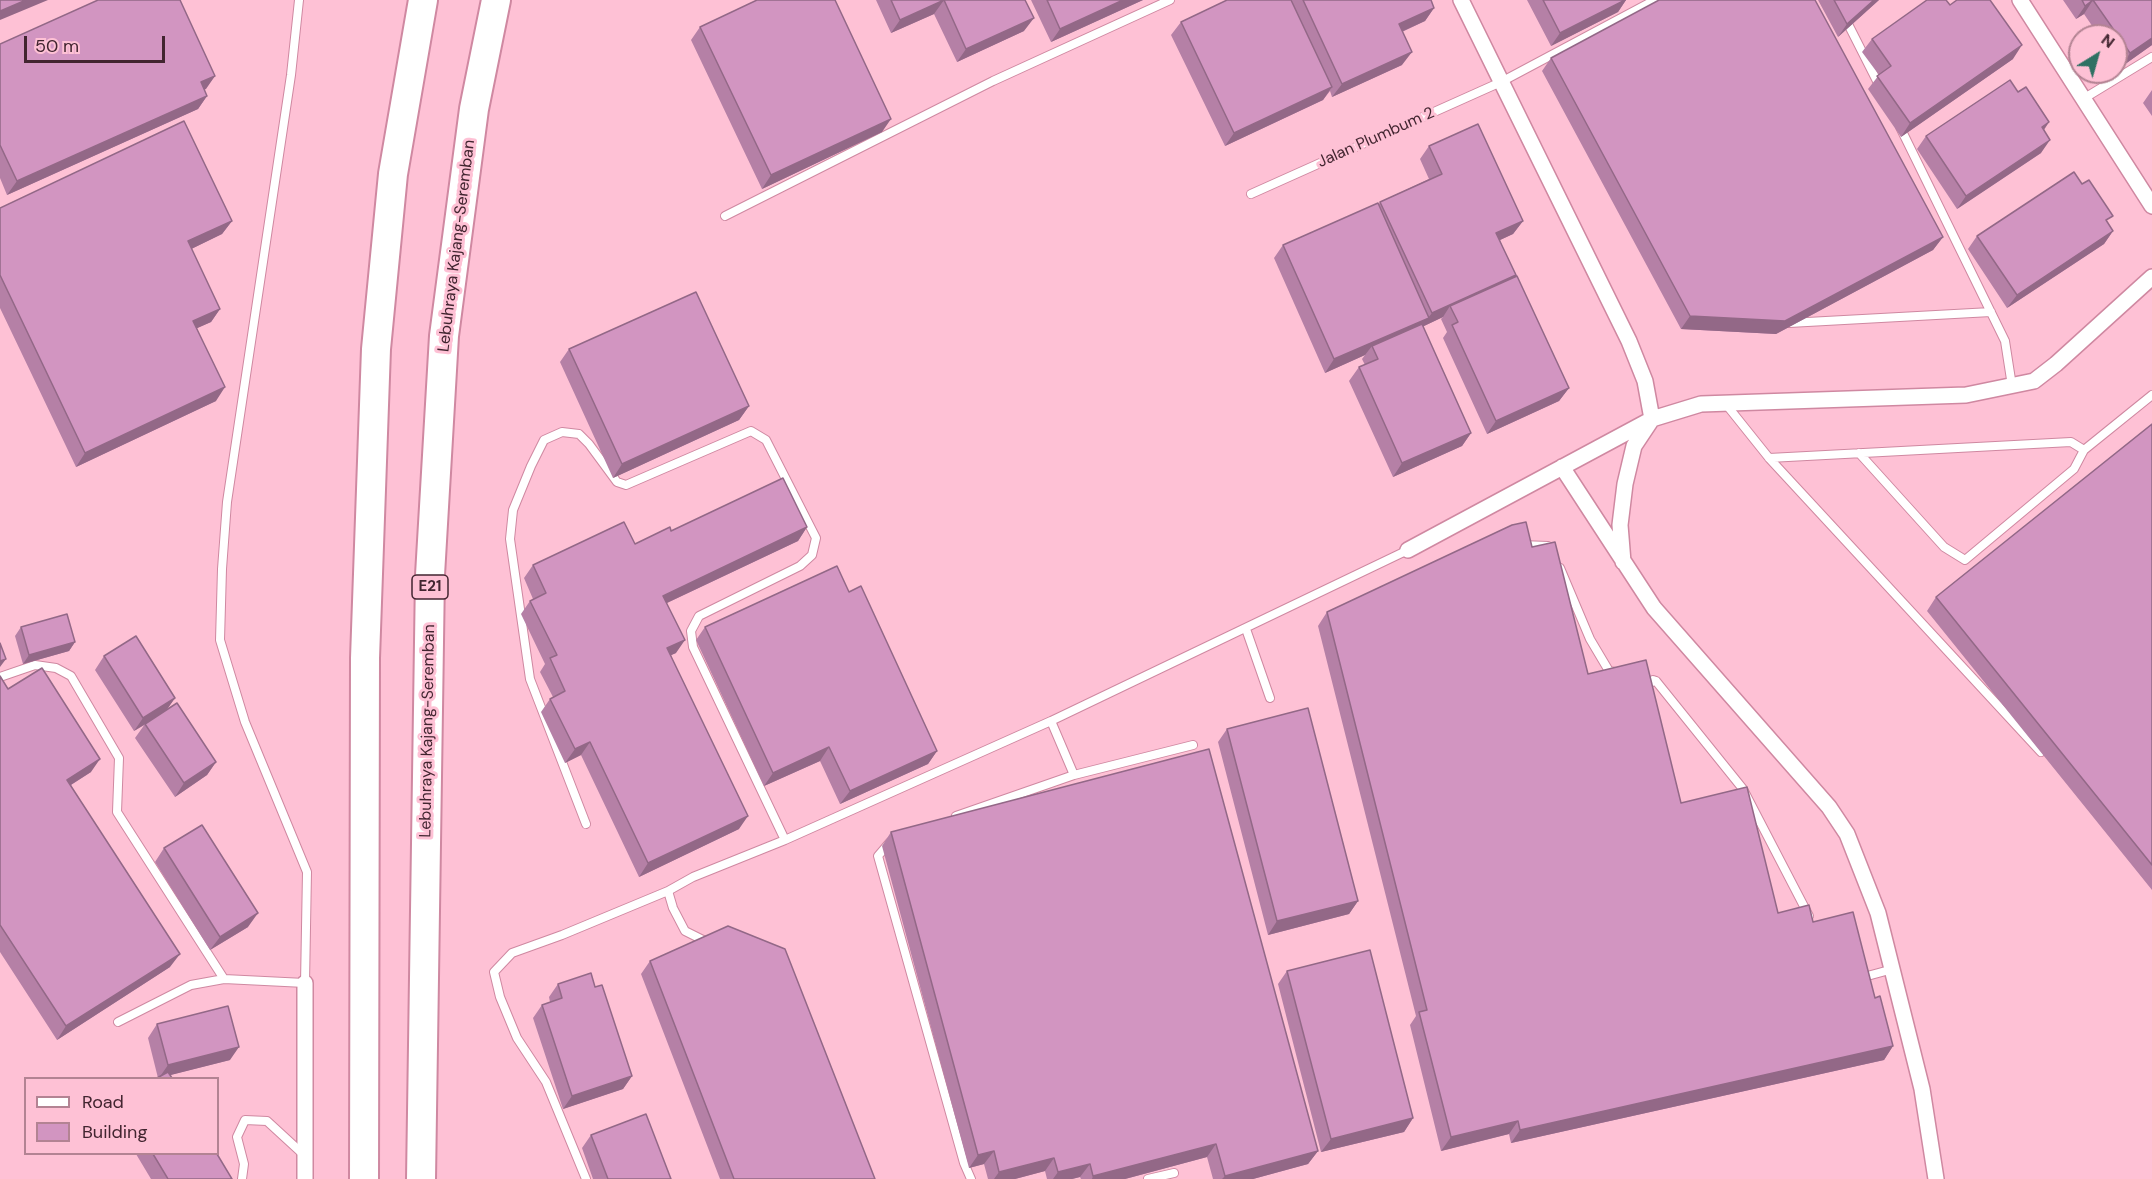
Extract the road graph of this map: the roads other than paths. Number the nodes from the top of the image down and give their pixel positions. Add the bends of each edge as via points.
1 (299, 0) edge
2 (423, 0) edge
3 (496, 0) edge
4 (1170, 0) edge
5 (1461, 0) edge
6 (1655, 0) edge
7 (2020, 0) edge
8 (1842, 10) edge
9 (1550, 56) junction
10 (2152, 57) edge
11 (1556, 66) edge
12 (1501, 82) junction
13 (1883, 93) edge
14 (2083, 99) junction
15 (1893, 114) edge
16 (1251, 194) dead end
17 (2152, 206) edge
18 (725, 216) dead end
19 (2152, 277) edge
20 (1991, 312) junction
21 (1779, 323) edge
22 (2012, 386) junction
23 (2152, 395) edge
24 (1724, 402) junction
25 (1652, 419) junction
26 (2084, 450) junction
27 (1858, 453) junction
28 (1769, 458) junction
29 (1562, 467) junction
30 (1509, 549) edge
31 (1408, 550) joint
32 (1624, 564) junction
33 (1246, 629) junction
34 (1628, 675) edge
35 (0, 677) edge
36 (1638, 677) edge
37 (1656, 681) junction
38 (1633, 687) edge
39 (1270, 698) dead end
40 (1051, 721) junction
41 (1193, 745) dead end
42 (2045, 756) dead end
43 (1074, 775) junction
44 (1743, 789) junction
45 (1734, 793) edge
46 (946, 820) edge
47 (586, 824) dead end
48 (892, 838) edge
49 (785, 840) junction
50 (668, 891) junction
51 (1806, 909) junction
52 (1795, 912) edge
53 (1810, 920) edge
54 (705, 940) edge
55 (1893, 969) junction
56 (224, 979) junction
57 (1854, 979) edge
58 (306, 983) junction
59 (118, 1022) dead end
60 (305, 1156) junction
61 (1174, 1173) dead end
62 (242, 1179) edge
63 (305, 1179) edge
64 (364, 1179) edge
65 (421, 1179) edge
66 (586, 1179) edge
67 (971, 1179) edge
68 (1148, 1179) edge
69 (1936, 1179) edge

1 - 58 lane via 227,501 220,640 245,722 307,872
2 - 64 highway via 393,174 376,348 365,658
3 - 65 highway, Lebuhraya Kajang-Seremban / E21 via 474,110 444,336 430,575
4 - 18 lane via 993,81
5 - 12 street
6 - 9 lane, Jalan Plumbum 2
7 - 14 street
8 - 13 lane
9 - 11 lane
9 - 12 lane, Jalan Plumbum 2
10 - 14 lane
12 - 16 lane, Jalan Plumbum 2
12 - 25 street via 1629,342 1645,381
14 - 17 street
15 - 20 lane
19 - 22 street via 2042,375
20 - 21 lane
20 - 22 lane via 2005,341
22 - 24 street via 1966,395
23 - 26 lane
24 - 25 street via 1701,404
24 - 28 lane
25 - 29 street
25 - 32 street via 1634,446 1625,484 1620,525
26 - 27 lane via 2071,442
26 - 27 lane via 2073,469 1965,560 1944,547
27 - 28 lane
28 - 42 lane
29 - 31 street
29 - 32 street
30 - 34 lane via 1520,545 1551,546 1590,639 1609,671
31 - 33 lane
32 - 55 street via 1654,608 1829,807 1847,834 1878,913
33 - 39 lane
33 - 40 lane
35 - 56 lane via 34,664 56,668 70,676 119,758 117,812
36 - 37 lane
37 - 38 lane
37 - 44 lane
40 - 43 lane
40 - 49 lane
41 - 43 lane
43 - 46 lane
44 - 45 lane
44 - 51 lane
47 - 49 lane via 530,679 510,539 513,510 531,466 544,441 562,432 579,434 617,482 626,485 751,431 766,440 816,538 812,555 800,566 699,616 691,631 693,647
48 - 67 lane via 878,856
49 - 50 lane
50 - 54 lane via 685,931
50 - 66 lane via 512,953 494,972 517,1038 546,1082
51 - 52 lane
51 - 53 lane
55 - 57 lane
55 - 69 street via 1922,1089
56 - 58 lane
56 - 59 lane via 191,985
58 - 60 street
60 - 62 lane via 267,1121 245,1120 237,1137 244,1164
60 - 63 street
61 - 68 lane

